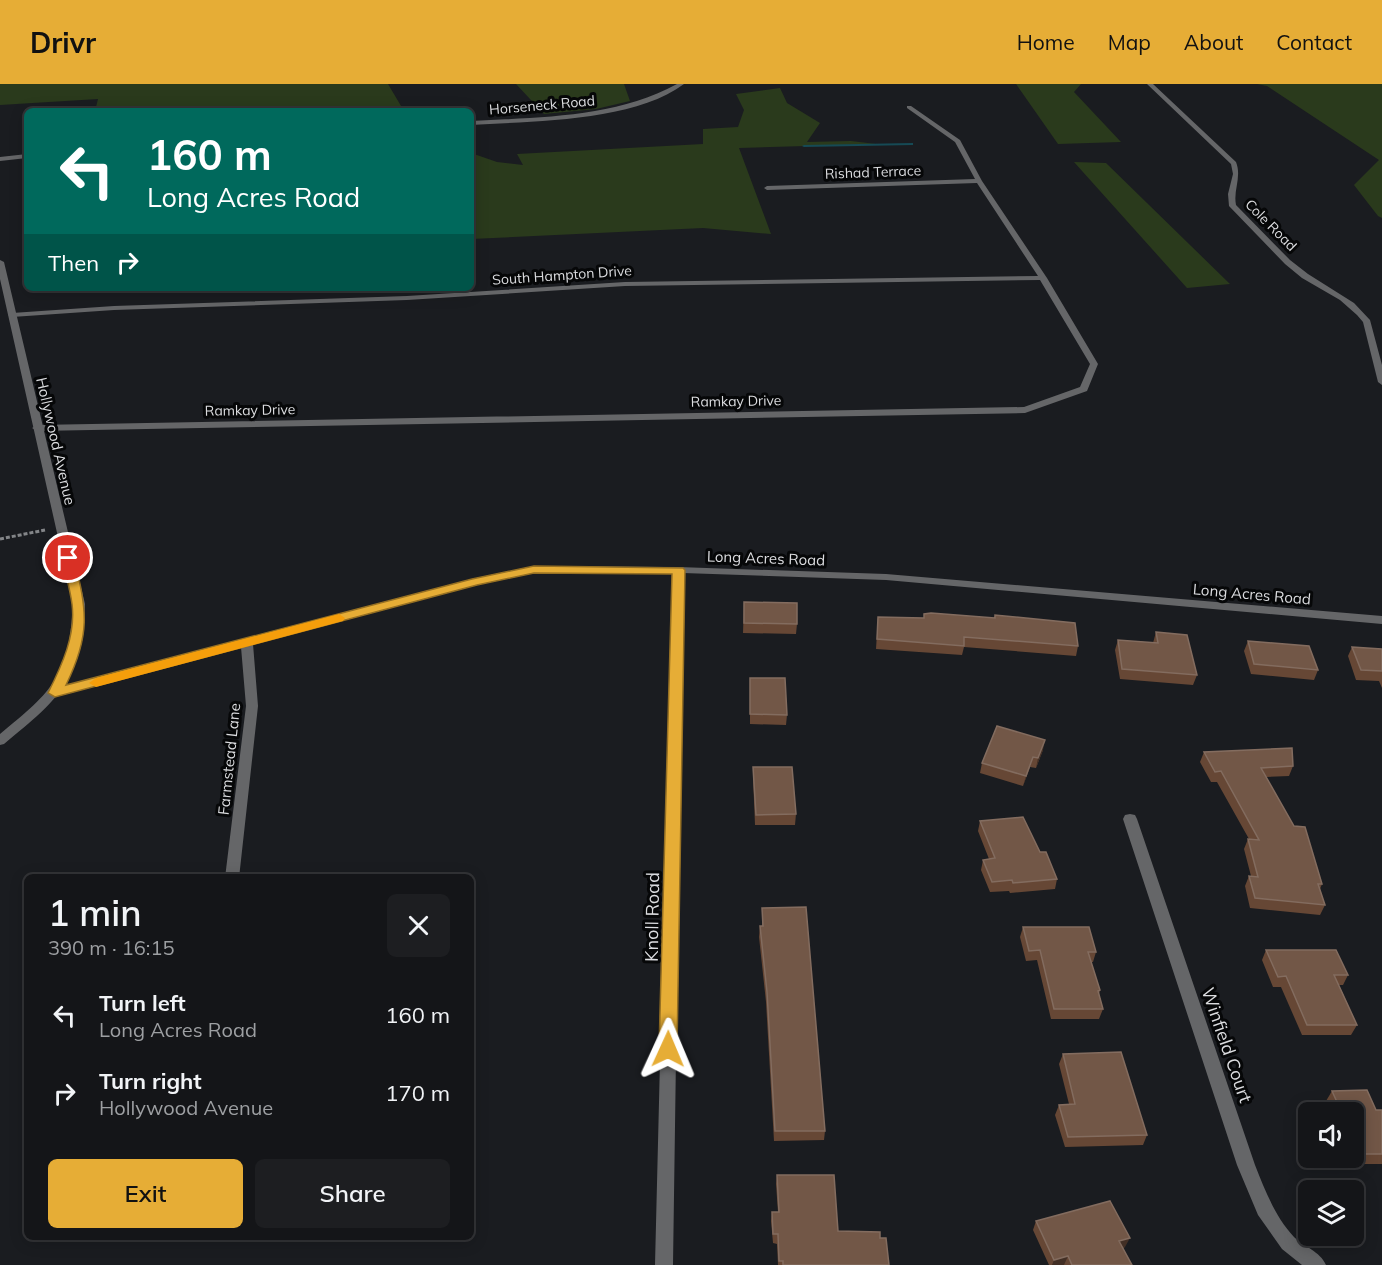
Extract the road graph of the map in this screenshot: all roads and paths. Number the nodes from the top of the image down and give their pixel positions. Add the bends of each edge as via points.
1 (681, 84) edge
2 (1150, 84) edge
3 (909, 107) dead end
4 (474, 123) edge
5 (24, 156) edge
6 (0, 159) edge
7 (979, 181) junction
8 (767, 188) dead end
9 (0, 262) edge
10 (1043, 278) junction
11 (2, 285) edge
12 (12, 315) junction
13 (1382, 382) edge
14 (37, 428) junction
15 (61, 526) junction
16 (0, 539) edge
17 (678, 570) junction
18 (1382, 620) edge
19 (247, 643) junction
20 (55, 693) junction
21 (0, 741) edge
22 (1130, 819) dead end
23 (232, 874) edge
24 (664, 1265) edge
25 (1317, 1265) edge

1 - 4 street, Horseneck Road via 663,95 614,109
2 - 13 street, Cole Road via 1234,162 1238,173 1230,198 1233,206 1298,271 1347,300 1361,313 1367,322
3 - 7 street, Ramkay Drive via 958,141
5 - 6 street
7 - 8 street, Rishad Terrace
7 - 10 street, Ramkay Drive
9 - 11 street, Hollywood Avenue
10 - 12 street, South Hampton Drive via 625,284
10 - 14 street, Ramkay Drive via 1094,364 1084,389 1025,410
11 - 12 street, Hollywood Avenue
12 - 14 street, Hollywood Avenue
14 - 15 street, Hollywood Avenue
15 - 16 path
15 - 20 street, Hollywood Avenue via 79,604 69,664
17 - 18 street, Long Acres Road via 886,577
17 - 19 street, Long Acres Road via 534,569
17 - 24 street, Knoll Road
19 - 20 street, Long Acres Road
19 - 23 street, Farmstead Lane via 252,706
20 - 21 street, Hollywood Avenue
22 - 25 street, Winfield Court via 1264,1209 1288,1243

